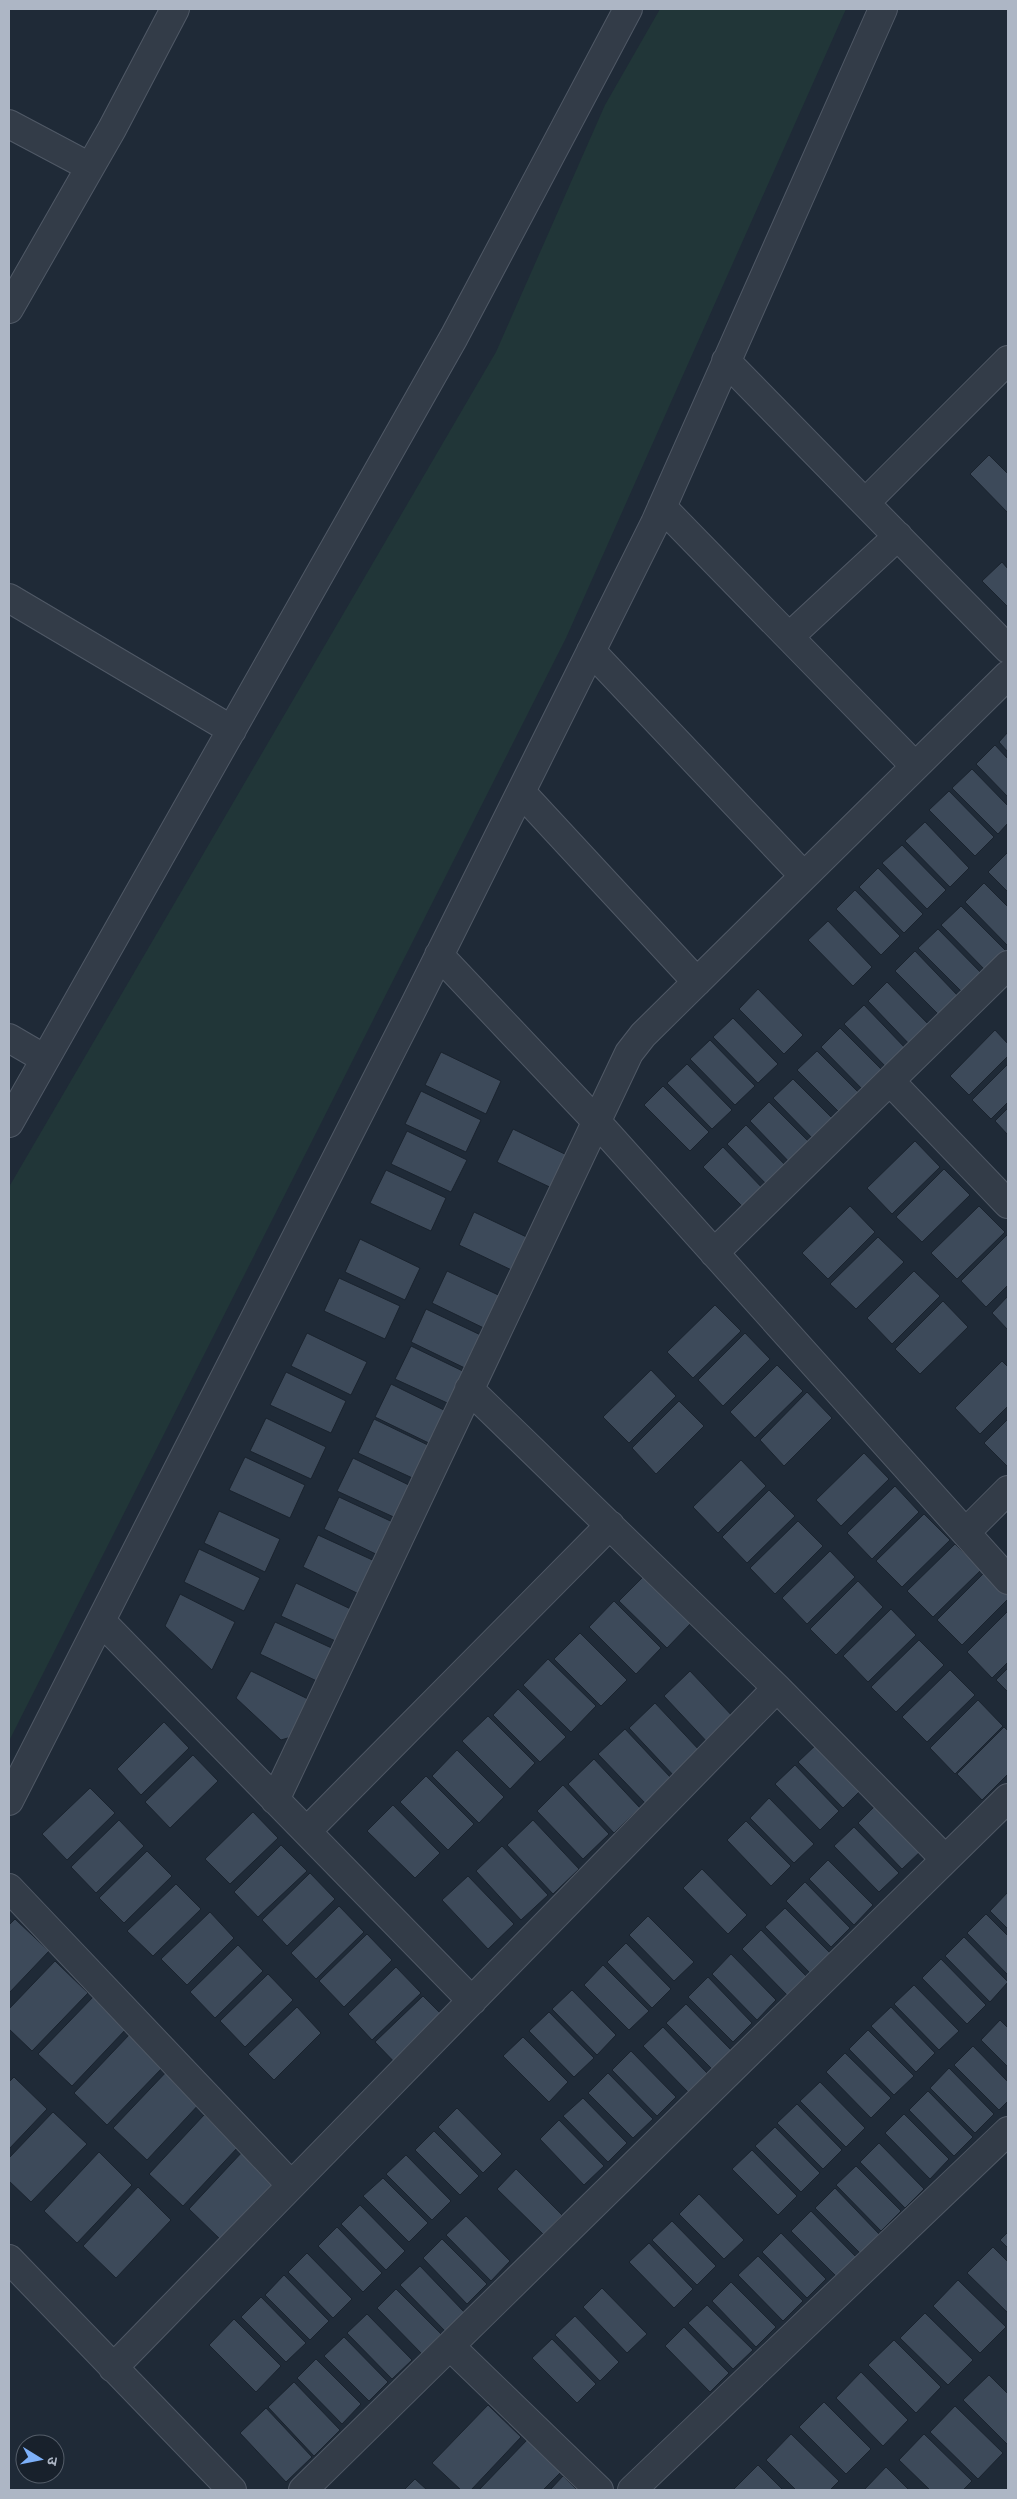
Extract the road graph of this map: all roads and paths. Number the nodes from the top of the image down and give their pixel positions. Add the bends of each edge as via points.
1 (175, 9) edge
2 (628, 9) edge
3 (883, 9) edge
4 (9, 124) edge
5 (90, 166) junction
6 (9, 309) edge
7 (1008, 360) edge
8 (726, 361) junction
9 (865, 503) junction
10 (662, 507) junction
11 (898, 536) junction
12 (9, 598) edge
13 (789, 637) junction
14 (1008, 649) edge
15 (590, 651) junction
16 (1008, 675) edge
17 (232, 730) junction
18 (915, 766) junction
19 (520, 792) junction
20 (804, 876) junction
21 (439, 955) junction
22 (1008, 965) edge
23 (697, 982) junction
24 (9, 1038) edge
25 (45, 1059) junction
26 (890, 1081) junction
27 (596, 1121) junction
28 (9, 1123) edge
29 (1008, 1204) edge
30 (714, 1253) junction
31 (469, 1389) junction
32 (1008, 1490) edge
33 (610, 1525) junction
34 (966, 1532) junction
35 (1008, 1580) edge
36 (101, 1621) junction
37 (777, 1688) junction
38 (1008, 1798) edge
39 (275, 1800) junction
40 (9, 1801) edge
41 (307, 1831) junction
42 (946, 1859) junction
43 (9, 1888) edge
44 (472, 2001) junction
45 (1003, 2146) edge
46 (291, 2185) junction
47 (9, 2259) edge
48 (450, 2346) junction
49 (114, 2368) junction
50 (232, 2490) edge
51 (303, 2490) edge
52 (600, 2490) edge
53 (632, 2490) edge

1 - 5 street
2 - 17 street via 454,337
3 - 8 street
4 - 5 street
5 - 6 street
7 - 9 street
8 - 9 street
8 - 10 street
9 - 11 street
10 - 13 street
10 - 15 street
11 - 13 street
11 - 14 street
12 - 17 street
13 - 18 street
15 - 19 street
15 - 20 street
16 - 18 street
17 - 25 street
18 - 20 street
19 - 21 street
19 - 23 street
20 - 23 street
21 - 27 street
21 - 36 street
22 - 26 street
23 - 27 street via 629,1052
24 - 25 street
25 - 28 street
26 - 29 street
26 - 30 street
27 - 30 street
27 - 31 street
30 - 34 street
31 - 33 street
31 - 39 street
32 - 34 street
33 - 37 street
33 - 41 street
34 - 35 street
36 - 39 street
36 - 40 street
37 - 42 street
37 - 44 street
38 - 42 street
39 - 41 street
41 - 44 street
42 - 48 street
43 - 46 street
44 - 46 street
45 - 53 street
46 - 49 street
47 - 49 street
48 - 51 street
48 - 52 street
49 - 50 street

